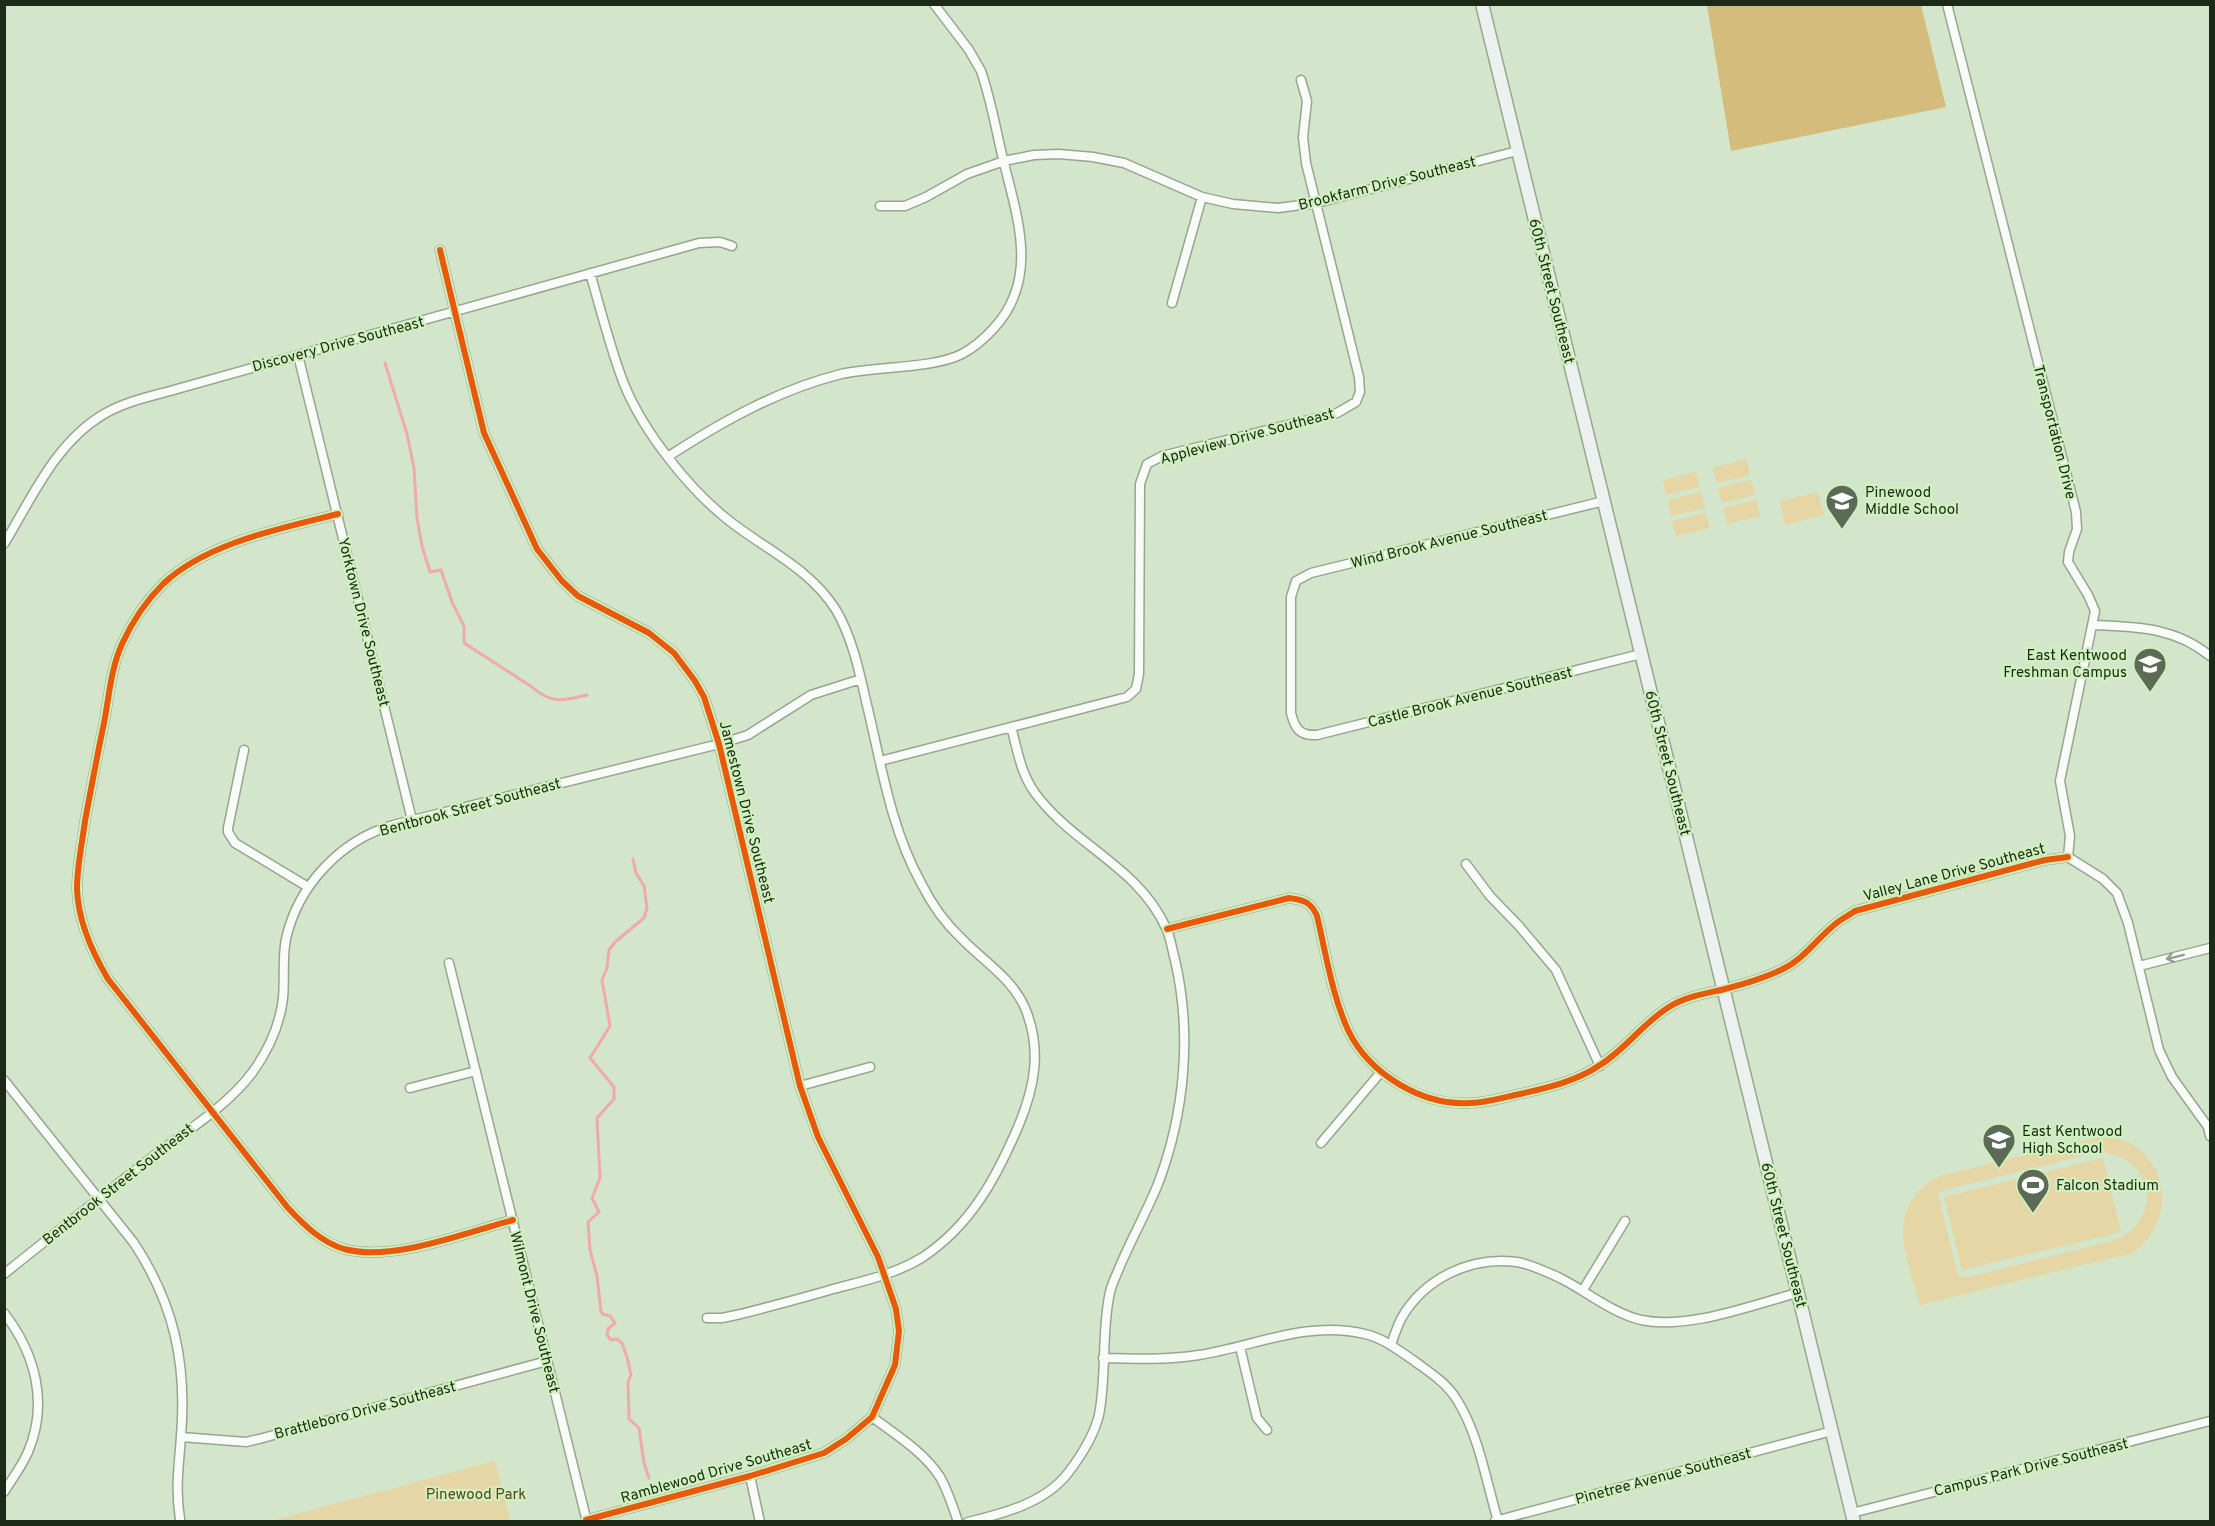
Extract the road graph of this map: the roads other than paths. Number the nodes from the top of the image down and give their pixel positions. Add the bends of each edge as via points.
1 (934, 4) edge
2 (1482, 4) edge
3 (1947, 4) edge
4 (1301, 80) dead end
5 (1517, 151) junction
6 (1004, 161) junction
7 (1202, 197) junction
8 (1317, 203) junction
9 (880, 206) dead end
10 (732, 246) dead end
11 (440, 250) dead end
12 (590, 273) junction
13 (1172, 303) dead end
14 (455, 312) junction
15 (298, 355) junction
16 (669, 456) junction
17 (1604, 501) junction
18 (338, 514) junction
19 (4, 544) edge
20 (2092, 625) junction
21 (1641, 654) junction
22 (2211, 656) edge
23 (861, 679) junction
24 (1011, 727) junction
25 (1299, 732) joint
26 (719, 744) junction
27 (244, 750) dead end
28 (880, 761) junction
29 (412, 820) junction
30 (2068, 857) junction
31 (1466, 864) dead end
32 (308, 887) junction
33 (1167, 930) junction
34 (2211, 948) edge
35 (449, 963) dead end
36 (2139, 966) junction
37 (1724, 989) junction
38 (1600, 1066) junction
39 (870, 1067) dead end
40 (476, 1071) junction
41 (1381, 1072) junction
42 (4, 1080) edge
43 (800, 1086) junction
44 (410, 1088) dead end
45 (213, 1111) junction
46 (2210, 1130) edge
47 (1321, 1143) dead end
48 (98, 1200) junction
49 (513, 1220) junction
50 (1625, 1221) dead end
51 (4, 1274) edge
52 (884, 1276) junction
53 (1582, 1290) junction
54 (1797, 1293) junction
55 (4, 1313) edge
56 (707, 1318) dead end
57 (898, 1344) joint
58 (1391, 1345) junction
59 (1240, 1347) junction
60 (1103, 1358) junction
61 (547, 1360) junction
62 (872, 1417) junction
63 (2211, 1421) edge
64 (1267, 1430) dead end
65 (1832, 1431) junction
66 (181, 1437) junction
67 (750, 1476) junction
68 (4, 1492) edge
69 (1853, 1517) edge
70 (180, 1519) dead end
71 (586, 1521) edge
72 (760, 1521) edge
73 (958, 1521) edge
74 (968, 1521) edge
75 (1496, 1521) edge

1 - 6 street via 981,71
2 - 5 main road, 60th Street Southeast
3 - 20 street, Transportation Drive via 2076,512 2078,529 2068,562 2095,611
4 - 8 street, Appleview Drive Southeast via 1307,100 1304,150
5 - 8 street, Brookfarm Drive Southeast
5 - 17 main road, 60th Street Southeast
6 - 7 street, Brookfarm Drive Southeast via 1034,155 1093,157 1124,163
6 - 9 street, Brookfarm Drive Southeast via 967,174 905,206
6 - 16 street via 1019,221 1023,260 1016,294 1003,318 982,341 942,361 842,374 784,393 732,417
7 - 8 street, Brookfarm Drive Southeast via 1256,207
7 - 13 street
8 - 24 street, Appleview Drive Southeast via 1359,376 1356,402 1337,413 1162,456 1147,464 1140,484 1136,689 1127,697
10 - 12 street, Discovery Drive Southeast via 699,243
11 - 14 street, Jamestown Drive Southeast
12 - 14 street, Discovery Drive Southeast
12 - 16 street via 626,388 642,419
14 - 15 street, Discovery Drive Southeast
14 - 26 street, Jamestown Drive Southeast via 484,433 537,549 578,596 649,633 674,653 704,697
15 - 18 street, Yorktown Drive Southeast
15 - 19 street, Discovery Drive Southeast via 142,399 103,415 62,451
16 - 23 street via 706,501 755,541 806,574 822,591 848,636
17 - 21 main road, 60th Street Southeast
17 - 25 street, Wind Brook Avenue Southeast via 1311,573 1296,581 1291,597 1291,713
18 - 29 street, Yorktown Drive Southeast
18 - 45 street via 214,550 188,564 145,605 121,646 113,673 79,861 77,891 81,912 88,941 108,978
20 - 22 street via 2166,632
20 - 30 street, Transportation Drive via 2060,781 2070,836
21 - 25 street, Castle Brook Avenue Southeast via 1317,735
21 - 37 main road, 60th Street Southeast
23 - 26 street, Bentbrook Street Southeast via 811,695 748,735
23 - 28 street
24 - 28 street, Appleview Drive Southeast
24 - 33 street via 1020,768 1034,792 1139,886
26 - 29 street, Bentbrook Street Southeast
26 - 43 street, Jamestown Drive Southeast
27 - 32 street via 228,832 235,843
28 - 52 street via 897,829 919,881 952,930 1009,982 1024,1006 1036,1060 1029,1103 1002,1166 986,1192 962,1223 938,1245
29 - 32 street, Bentbrook Street Southeast via 360,838 334,856
30 - 36 street via 2117,893
30 - 37 street, Valley Lane Drive Southeast via 1855,911 1783,969
31 - 38 street via 1556,970
32 - 45 street, Bentbrook Street Southeast via 286,940 282,1004 274,1034 252,1074
33 - 41 street, Valley Lane Drive Southeast via 1289,898 1305,900 1317,916 1349,1032
33 - 60 street via 1178,974 1182,1014 1184,1071 1178,1114 1157,1184 1110,1289
34 -> 36 street
35 - 40 street, Wilmont Drive Southeast
36 - 46 street via 2159,1050 2172,1077
37 - 38 street, Valley Lane Drive Southeast via 1672,1005 1653,1017
37 - 54 main road, 60th Street Southeast
38 - 41 street, Valley Lane Drive Southeast via 1560,1084 1469,1104 1412,1092
39 - 43 street
40 - 44 street
40 - 49 street, Wilmont Drive Southeast
41 - 47 street
42 - 48 street
43 - 52 street, Jamestown Drive Southeast via 818,1137
45 - 48 street, Bentbrook Street Southeast
45 - 49 street via 303,1224 342,1248 395,1251
48 - 51 street, Bentbrook Street Southeast
48 - 66 street via 138,1250 165,1302 182,1369
49 - 61 street, Wilmont Drive Southeast
50 - 53 street
52 - 56 street via 741,1314
52 - 57 street, Jamestown Drive Southeast via 896,1309
53 - 54 street via 1623,1315 1662,1323 1706,1317
53 - 58 street via 1518,1262 1479,1262 1442,1276 1416,1298 1401,1319
54 - 65 main road, 60th Street Southeast
55 - 68 street via 29,1352 38,1408 28,1452
57 - 62 street, Ramblewood Drive Southeast via 894,1365
58 - 59 street via 1366,1334 1332,1329 1302,1331
58 - 75 street via 1439,1379 1456,1398 1470,1425
59 - 60 street via 1146,1360
59 - 64 street via 1257,1418
60 - 74 street via 1098,1416 1091,1436 1066,1475 1039,1498 1000,1514
61 - 66 street, Brattleboro Drive Southeast via 246,1442
61 - 71 street, Wilmont Drive Southeast
62 - 67 street, Ramblewood Drive Southeast via 824,1453
62 - 73 street via 919,1454 939,1476
63 - 69 street, Campus Park Drive Southeast
65 - 69 main road, 60th Street Southeast
65 - 75 street, Pinetree Avenue Southeast
66 - 70 street via 176,1495
67 - 71 street, Ramblewood Drive Southeast
67 - 72 street

